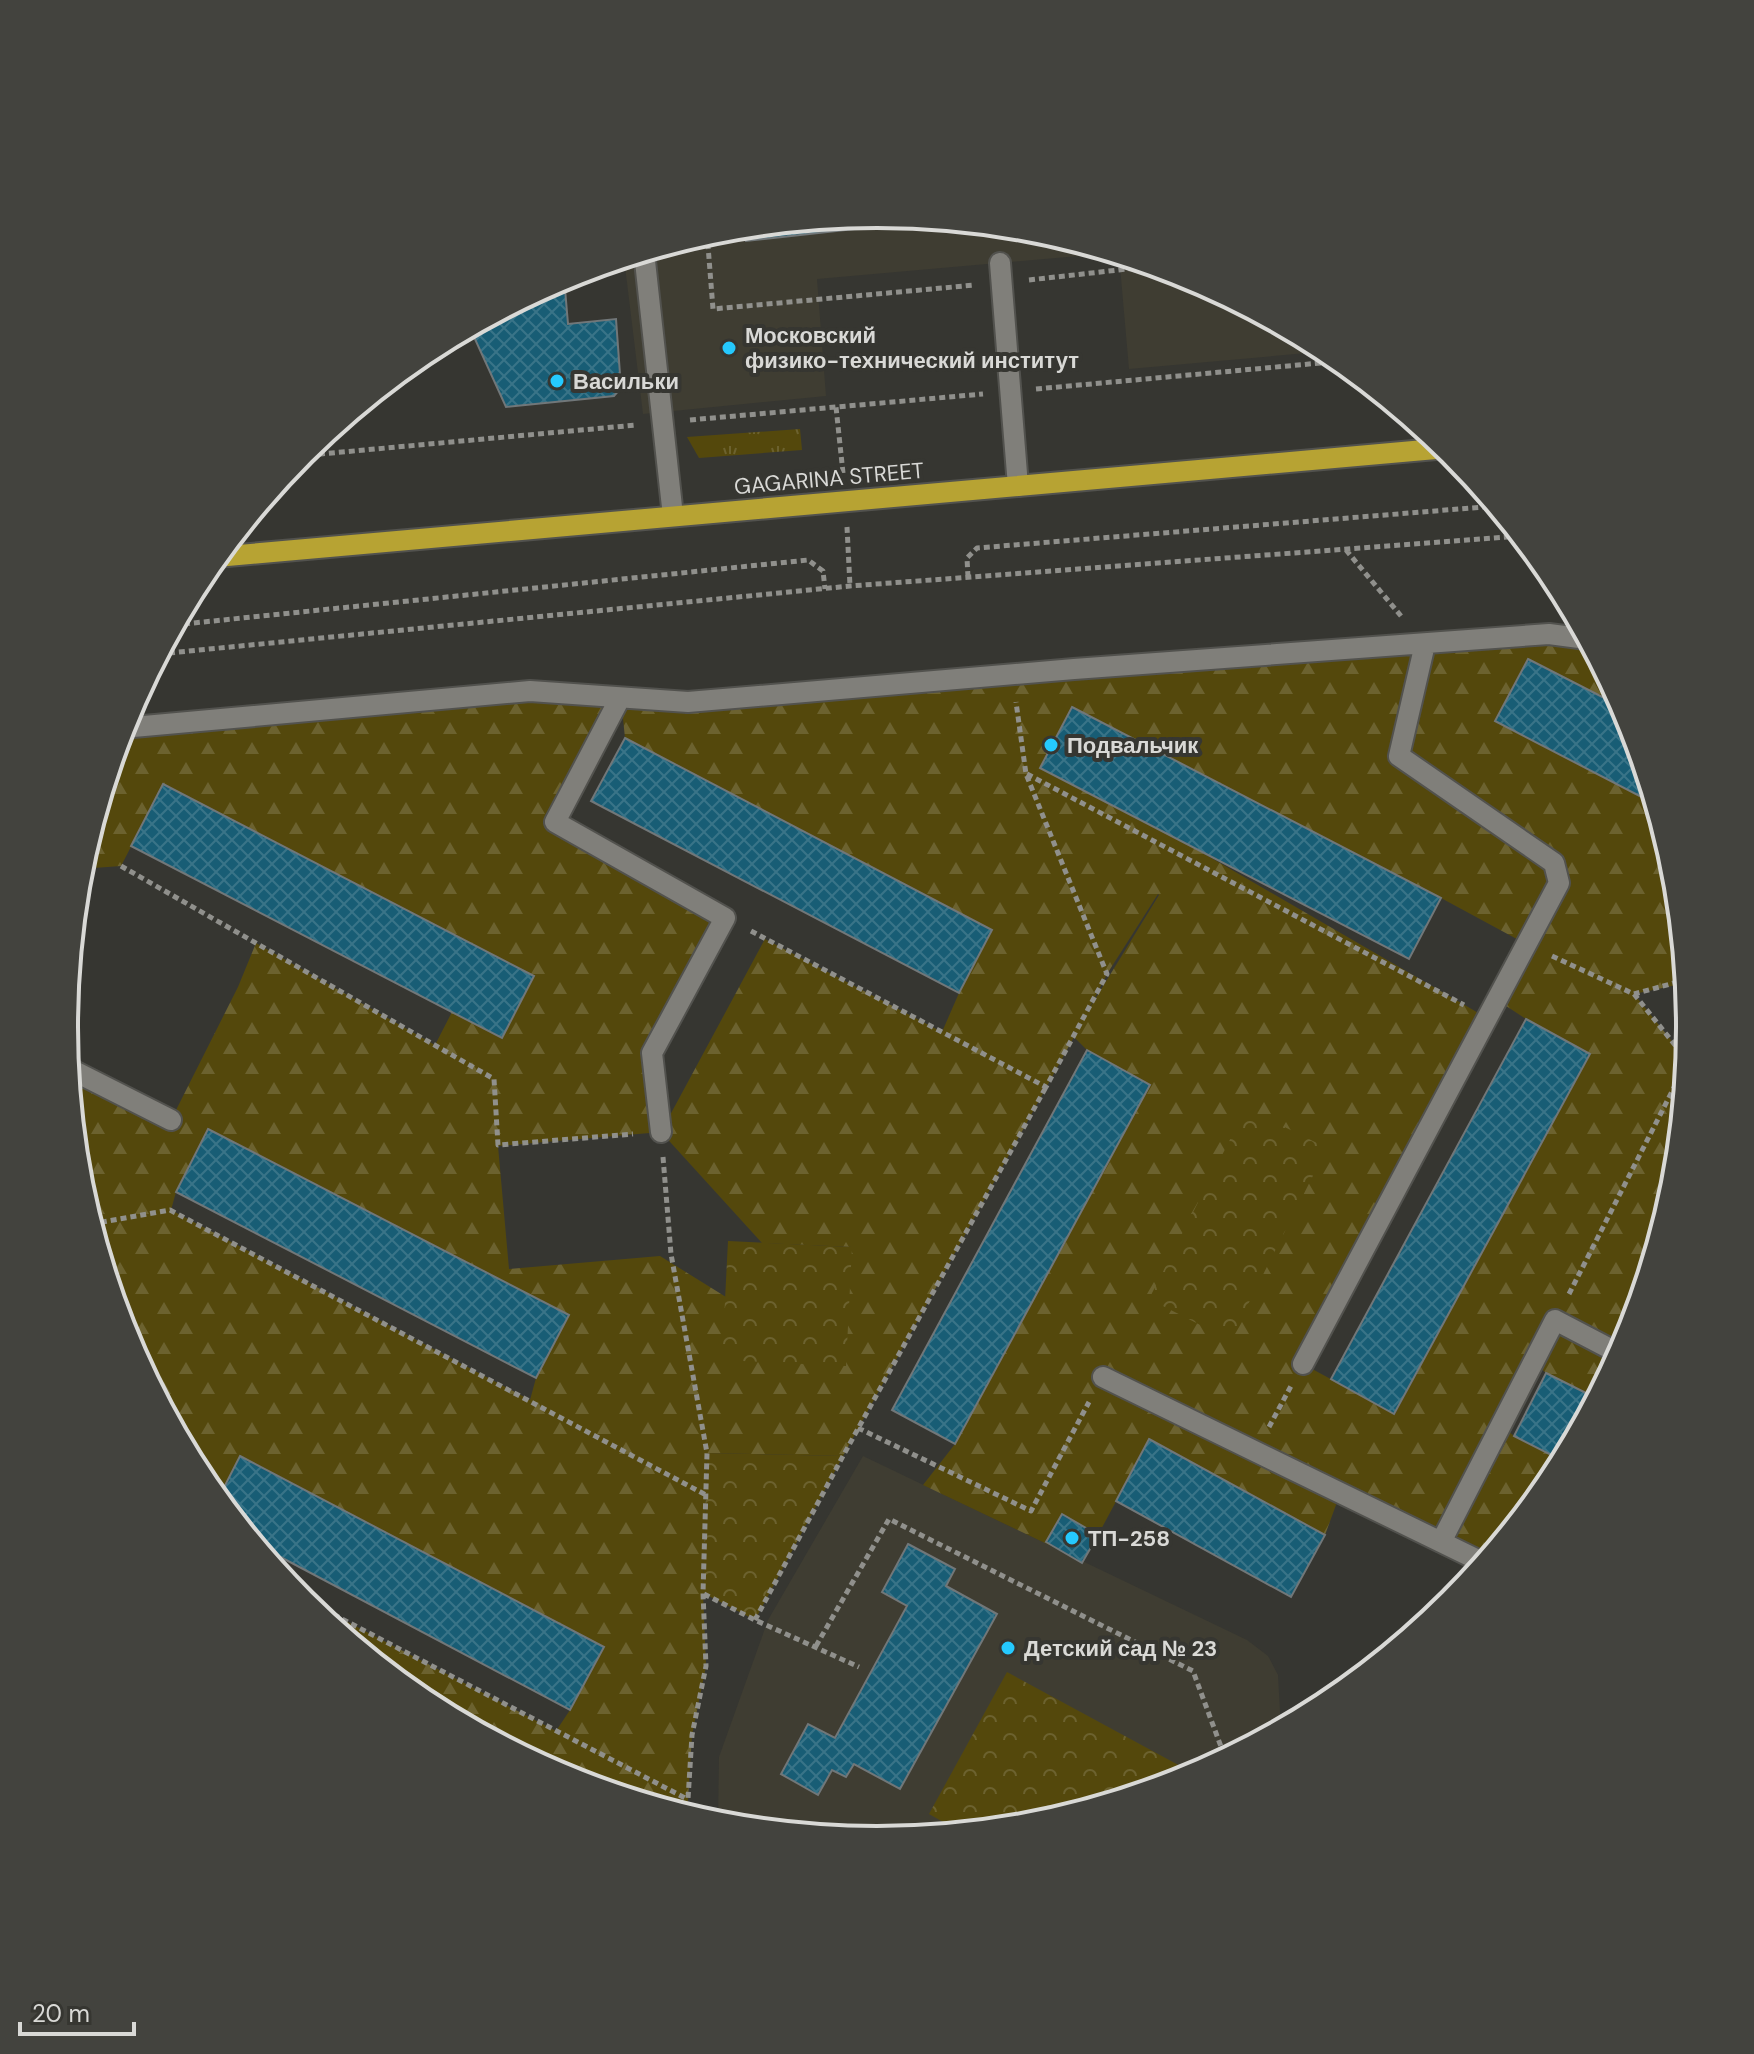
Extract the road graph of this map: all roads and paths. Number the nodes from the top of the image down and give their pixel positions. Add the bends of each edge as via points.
1 (708, 246) edge
2 (645, 262) edge
3 (1125, 267) edge
4 (1001, 273) junction
5 (836, 407) dead end
6 (663, 422) junction
7 (1429, 450) edge
8 (320, 454) edge
9 (1018, 486) junction
10 (1484, 507) edge
11 (673, 516) junction
12 (1508, 537) edge
13 (1346, 549) junction
14 (233, 556) edge
15 (968, 577) junction
16 (825, 589) junction
17 (187, 624) edge
18 (1574, 637) edge
19 (1425, 644) junction
20 (171, 653) edge
21 (1012, 676) junction
22 (620, 698) junction
23 (137, 727) edge
24 (1026, 774) junction
25 (121, 866) dead end
26 (725, 918) junction
27 (1526, 944) junction
28 (1674, 983) edge
29 (1634, 994) junction
30 (1487, 1018) junction
31 (1675, 1046) edge
32 (80, 1074) edge
33 (1046, 1087) junction
34 (1673, 1088) edge
35 (171, 1120) dead end
36 (661, 1132) junction
37 (102, 1222) edge
38 (1555, 1320) junction
39 (1608, 1348) edge
40 (1303, 1364) joint
41 (1103, 1377) joint
42 (858, 1428) junction
43 (1256, 1451) junction
44 (706, 1495) junction
45 (1441, 1542) junction
46 (1474, 1558) edge
47 (703, 1593) junction
48 (339, 1617) edge
49 (755, 1620) junction
50 (816, 1646) junction
51 (859, 1667) dead end
52 (1221, 1748) edge
53 (687, 1800) joint

1 - 4 path via 713,309
2 - 6 lane
3 - 4 path
4 - 9 lane
5 - 6 path
6 - 8 path
6 - 11 lane
7 - 9 main road, GAGARINA STREET
9 - 11 main road, GAGARINA STREET
10 - 15 path via 977,548 967,558
11 - 14 main road, GAGARINA STREET
12 - 13 path
13 - 15 path
13 - 19 path
15 - 16 path
16 - 17 path via 823,571 808,560
16 - 20 path
18 - 19 lane via 1549,634
19 - 21 lane
19 - 27 lane via 1399,756 1554,863 1559,883
21 - 22 lane via 688,702
21 - 24 path
22 - 23 lane via 530,691
22 - 26 lane via 555,822
24 - 30 path
24 - 33 path via 1107,974
25 - 36 path via 494,1079 498,1145
26 - 33 path
26 - 36 lane via 652,1053
27 - 29 path
27 - 30 lane
28 - 29 path
29 - 31 path
30 - 40 lane
32 - 35 lane
33 - 42 path
34 - 38 path
36 - 44 path via 671,1254 707,1453
37 - 44 path via 170,1210
38 - 39 lane
38 - 45 lane
40 - 43 path
41 - 42 path via 1031,1511
41 - 43 lane
42 - 49 path
43 - 45 lane
44 - 47 path
45 - 46 lane
47 - 49 path
47 - 53 path via 706,1666 692,1735
48 - 53 path
49 - 50 path
50 - 51 path
50 - 52 path via 889,1519 1193,1671

